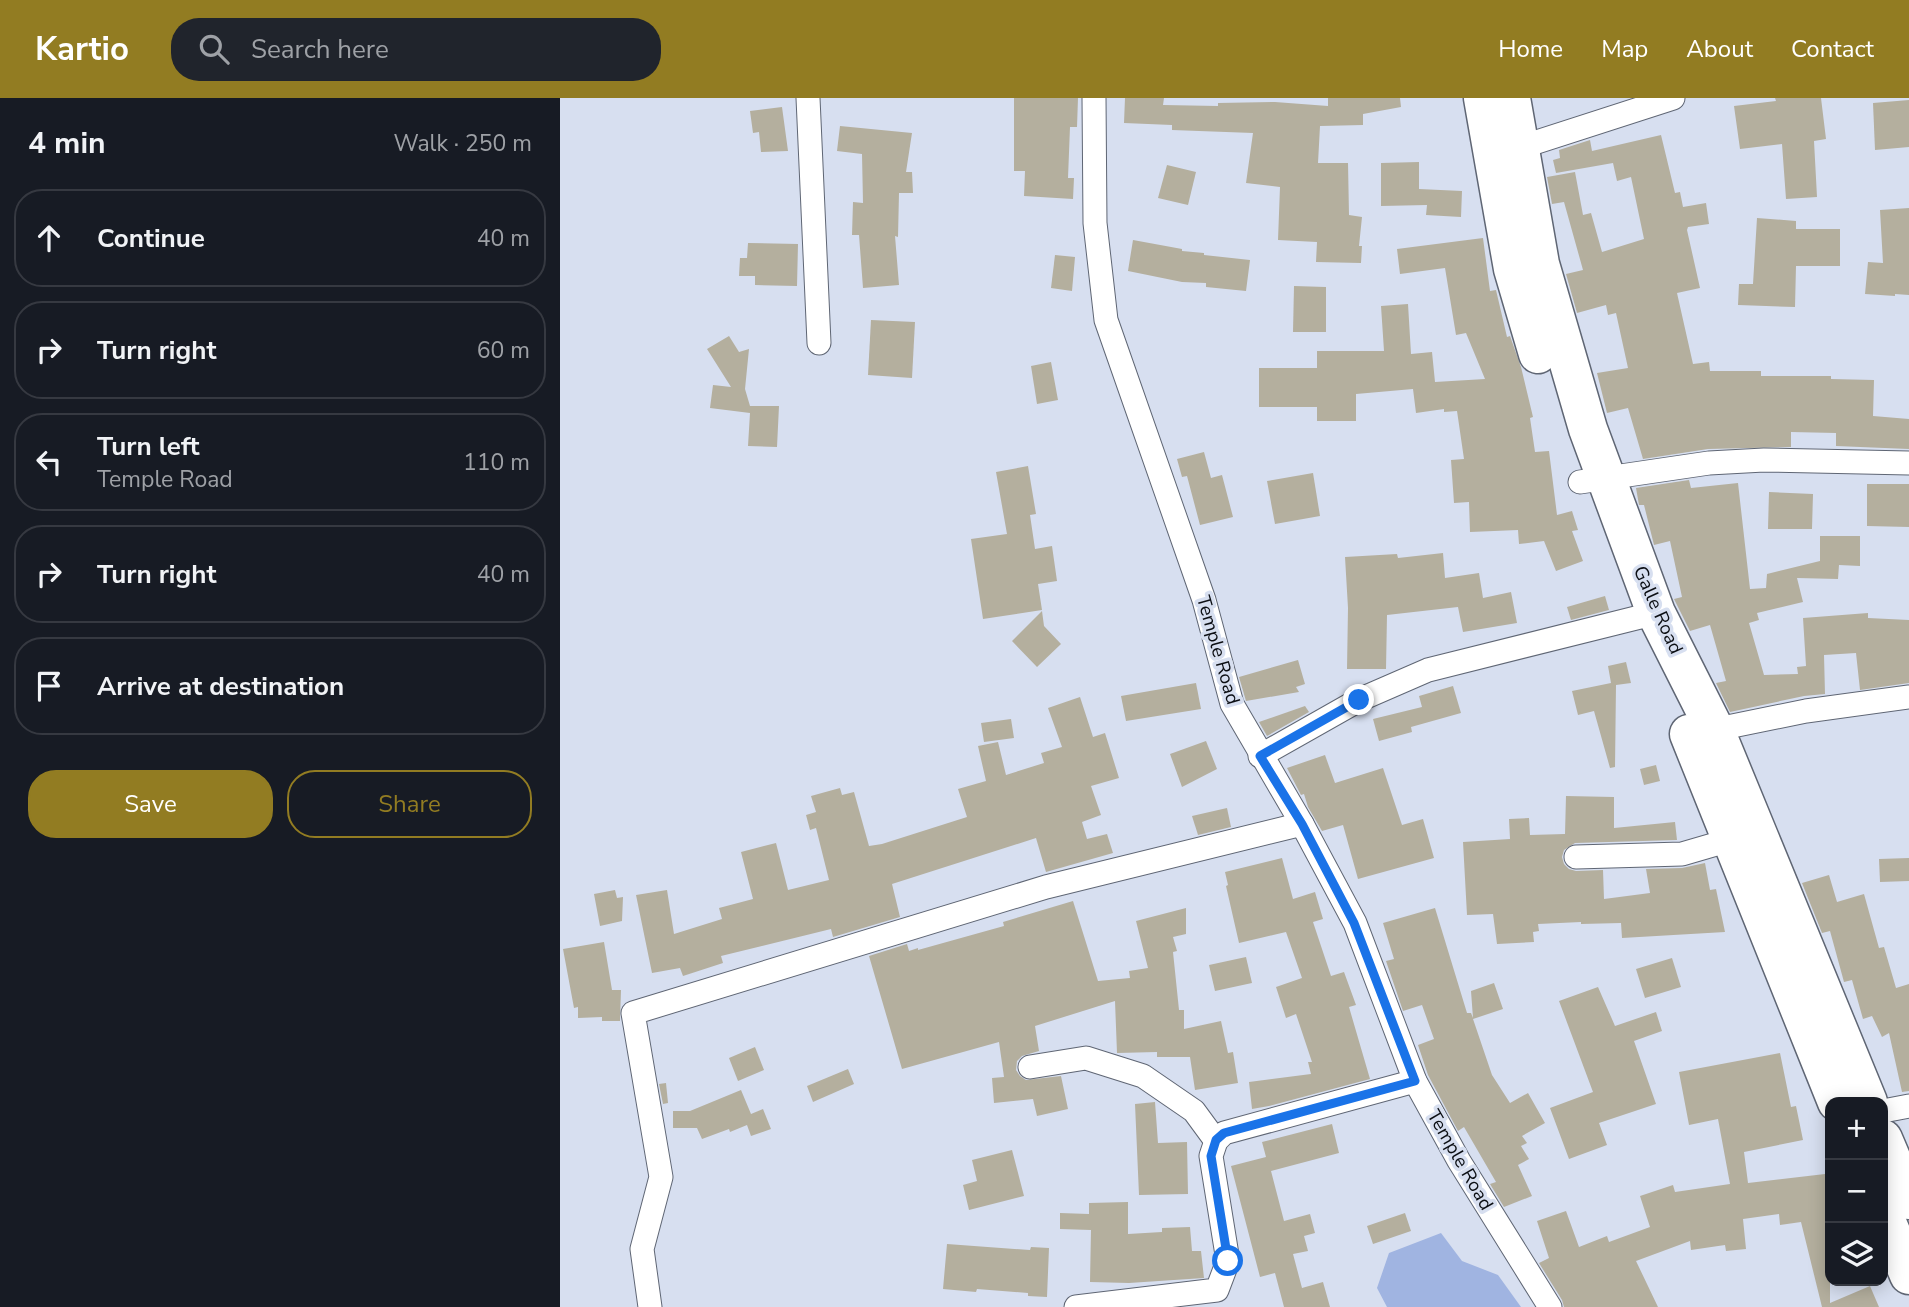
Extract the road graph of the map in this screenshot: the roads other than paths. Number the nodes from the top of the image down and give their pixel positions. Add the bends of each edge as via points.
1 (808, 98) edge
2 (1094, 98) edge
3 (1483, 98) edge
4 (1510, 98) edge
5 (1673, 98) edge
6 (1506, 152) junction
7 (819, 343) dead end
8 (1909, 463) edge
9 (1593, 480) junction
10 (1643, 617) junction
11 (1909, 697) edge
12 (1703, 733) junction
13 (1260, 756) junction
14 (1302, 824) junction
15 (1730, 840) junction
16 (1576, 857) dead end
17 (1030, 1067) dead end
18 (1415, 1081) junction
19 (1835, 1097) edge
20 (1866, 1097) edge
21 (1909, 1106) edge
22 (1888, 1110) edge
23 (1216, 1140) junction
24 (1888, 1151) edge
25 (1909, 1200) edge
26 (1887, 1223) edge
27 (1909, 1275) edge
28 (1172, 1300) edge
29 (650, 1307) edge
30 (1076, 1307) edge
31 (1550, 1307) edge

1 - 7 street
2 - 13 street, Temple Road via 1095,223 1106,320 1204,600 1232,704
3 - 6 highway, Galle Road
4 - 6 highway, Galle Road
5 - 6 street
6 - 9 highway, Galle Road via 1513,269 1563,438
8 - 9 street via 1764,460
9 - 10 highway, Galle Road
10 - 12 highway, Galle Road
10 - 13 street via 1427,670 1359,700
11 - 12 street via 1806,711
12 - 15 highway, Galle Road
12 - 20 highway, Galle Road
13 - 14 street, Temple Road
14 - 18 street, Temple Road via 1354,923
14 - 29 street via 1046,887 633,1013 661,1177 642,1249
15 - 16 street via 1682,854
15 - 19 highway, Galle Road
17 - 23 street via 1086,1058 1143,1076 1194,1111
18 - 23 street via 1224,1133
18 - 31 street, Temple Road
21 - 22 street
23 - 28 street via 1211,1156 1228,1261 1217,1290
24 - 25 highway
26 - 27 highway
28 - 30 street

